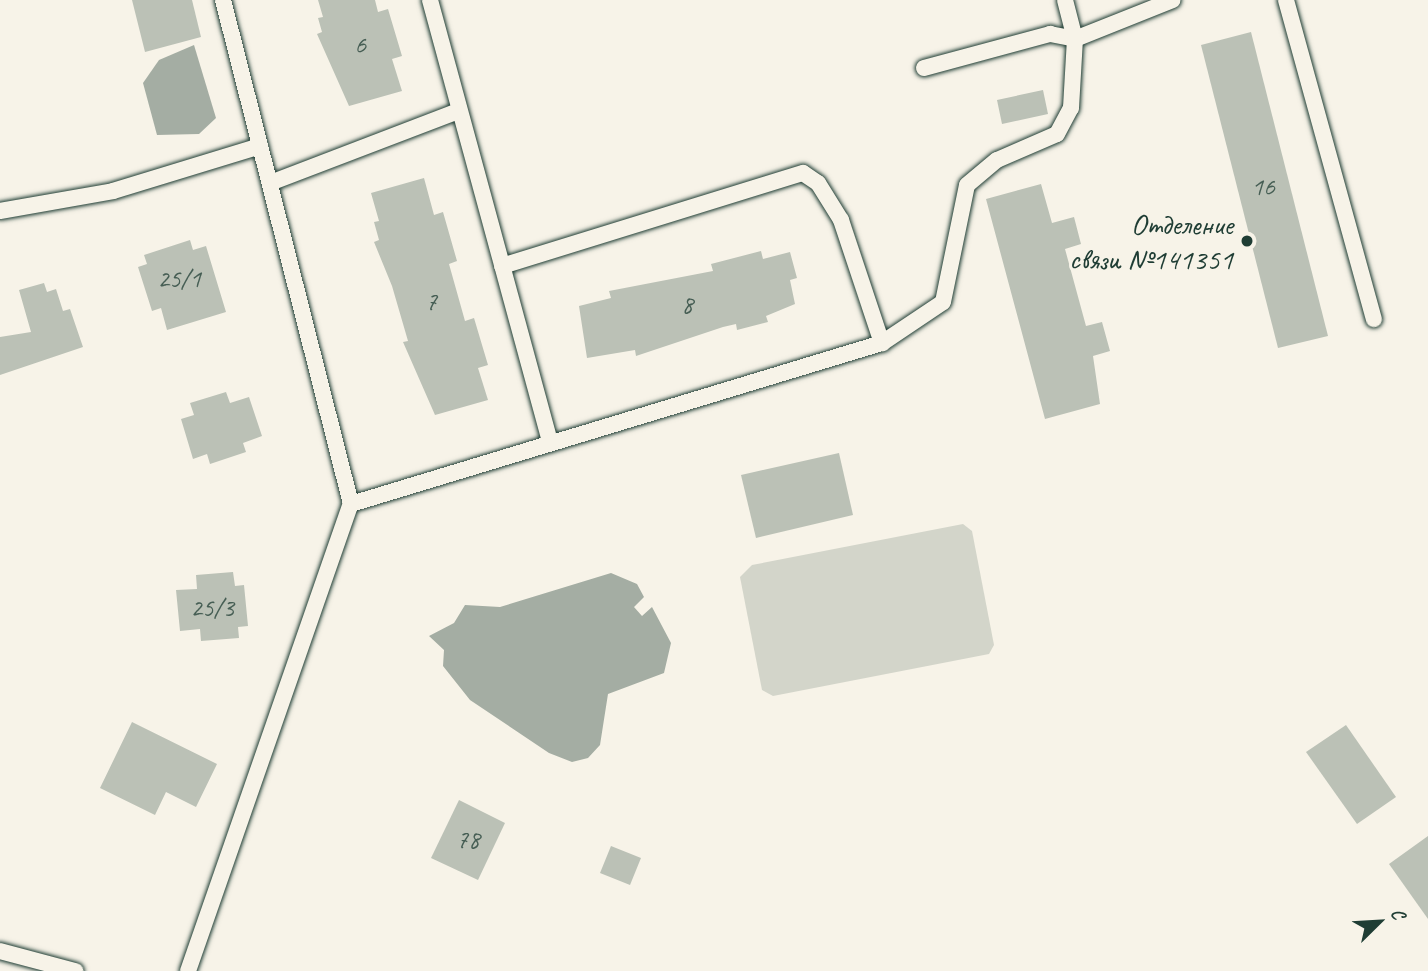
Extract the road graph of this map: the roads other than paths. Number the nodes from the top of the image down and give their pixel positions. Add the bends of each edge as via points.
1 (223, 0) edge
2 (430, 0) edge
3 (1065, 0) edge
4 (1173, 0) edge
5 (1286, 0) edge
6 (1074, 39) junction
7 (924, 68) dead end
8 (458, 111) junction
9 (260, 146) junction
10 (270, 183) junction
11 (0, 212) edge
12 (502, 266) junction
13 (1374, 319) dead end
14 (881, 344) junction
15 (550, 442) junction
16 (351, 504) junction
17 (0, 951) edge
18 (75, 971) edge
19 (188, 971) edge

1 - 9 lane
2 - 8 lane
3 - 6 lane
4 - 6 lane
5 - 13 lane
6 - 7 lane via 1050,34
6 - 14 lane via 1071,108 1057,134 997,160 967,185 943,302
8 - 10 lane
8 - 12 lane
9 - 10 lane
9 - 11 lane via 113,191
10 - 16 lane
12 - 14 lane via 803,173 818,183 841,220
12 - 15 lane
14 - 15 lane
15 - 16 lane
16 - 19 lane
17 - 18 lane

